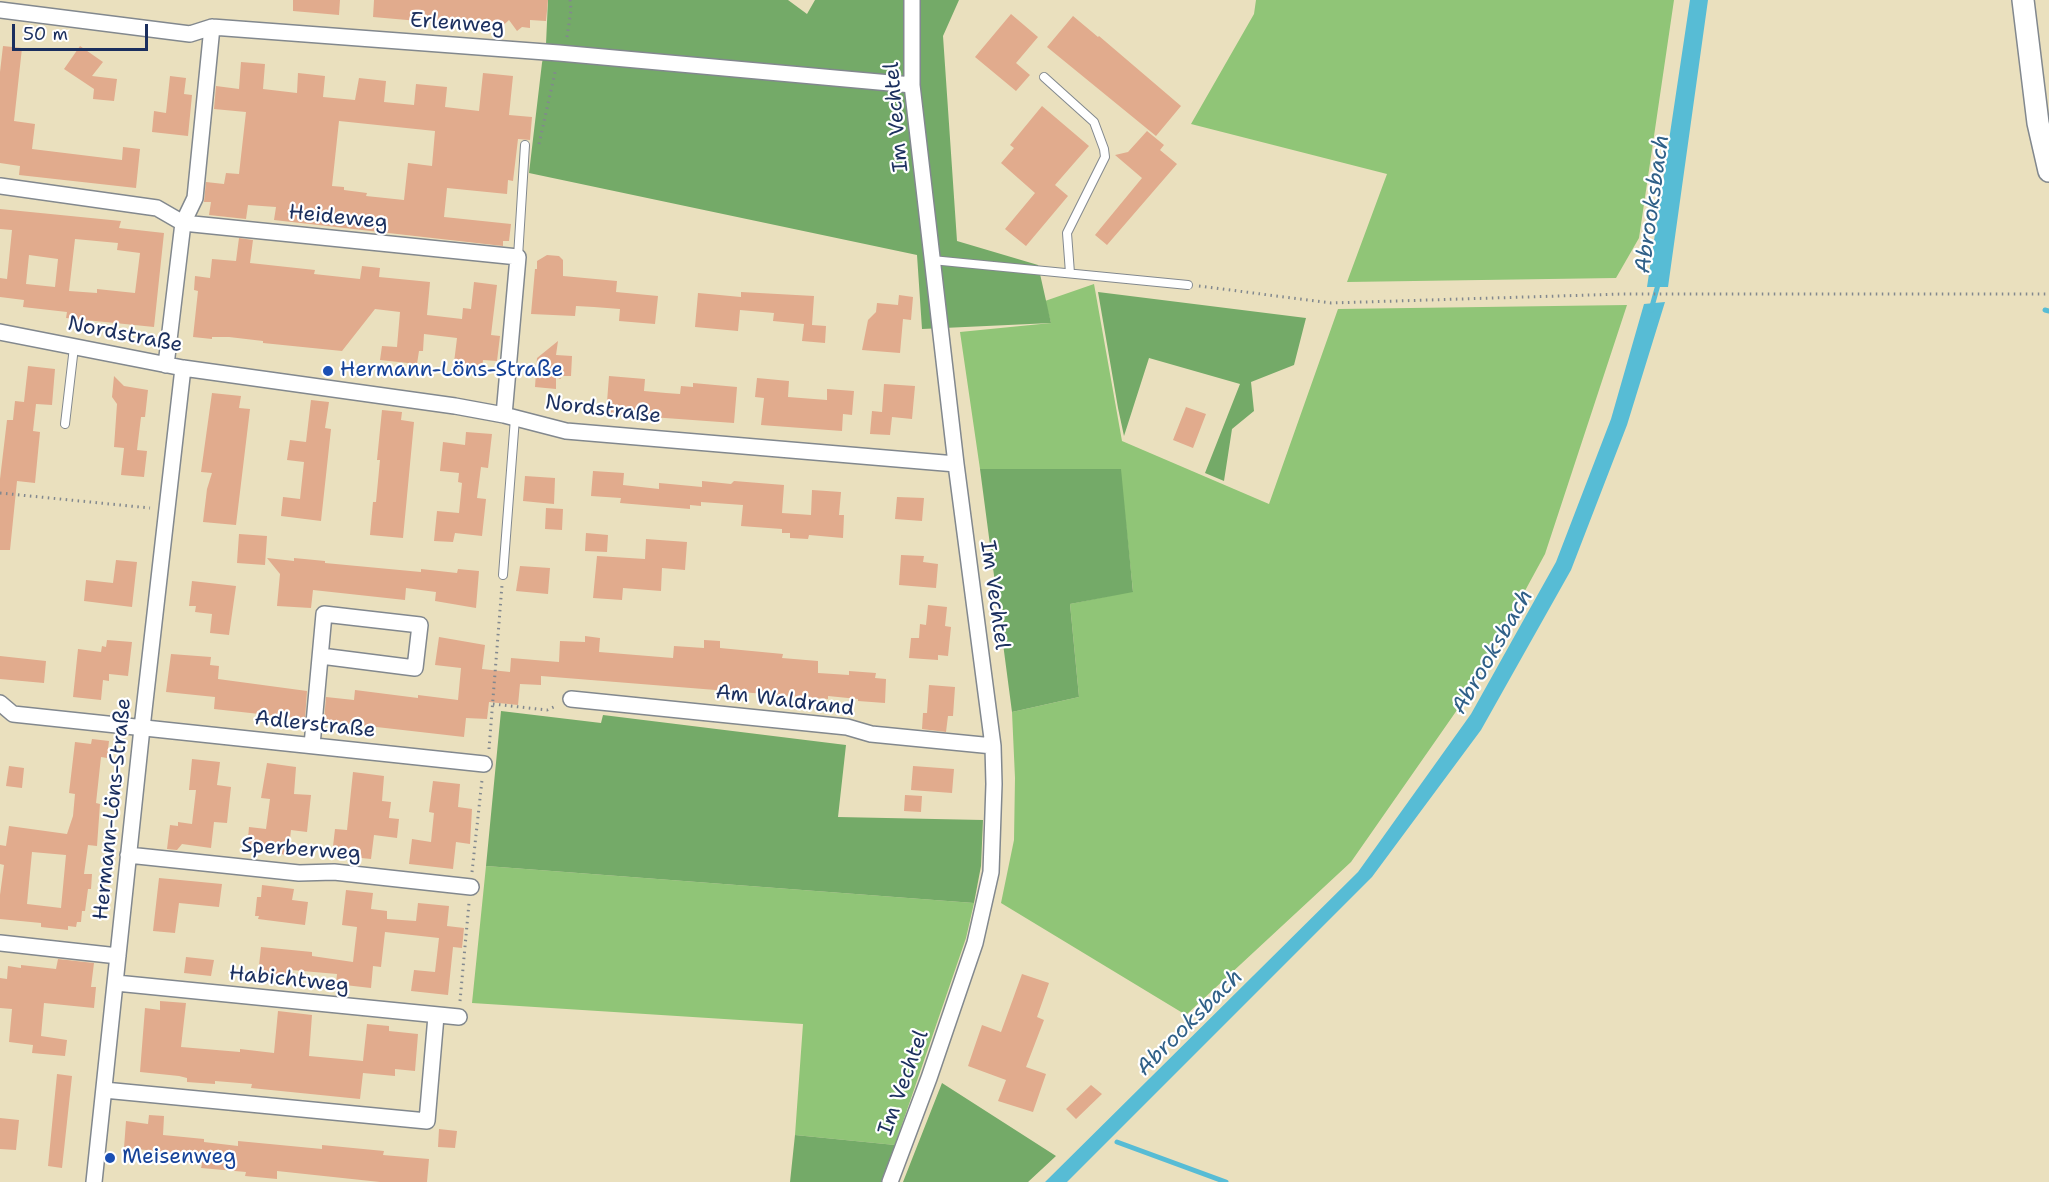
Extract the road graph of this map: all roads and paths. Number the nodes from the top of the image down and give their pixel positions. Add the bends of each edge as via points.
1 (570, 0) edge
2 (912, 0) edge
3 (2023, 0) edge
4 (0, 10) edge
5 (212, 27) junction
6 (559, 53) junction
7 (1044, 77) dead end
8 (912, 85) junction
9 (525, 145) dead end
10 (524, 167) junction
11 (2049, 171) edge
12 (0, 186) edge
13 (183, 223) junction
14 (518, 257) junction
15 (932, 260) junction
16 (1070, 273) junction
17 (1188, 285) joint
18 (2049, 294) edge
19 (0, 332) edge
20 (74, 347) junction
21 (166, 365) junction
22 (183, 368) junction
23 (509, 417) junction
24 (65, 424) dead end
25 (956, 464) junction
26 (0, 493) edge
27 (167, 510) junction
28 (503, 575) joint
29 (321, 656) junction
30 (571, 699) joint
31 (0, 704) edge
32 (493, 704) junction
33 (142, 728) junction
34 (312, 745) junction
35 (993, 747) junction
36 (484, 764) junction
37 (128, 855) junction
38 (471, 887) junction
39 (0, 943) edge
40 (118, 956) junction
41 (116, 983) junction
42 (436, 1016) junction
43 (459, 1017) joint
44 (104, 1090) junction
45 (94, 1182) edge
46 (890, 1182) edge

1 - 6 path via 569,33
2 - 8 street, Im Vechtel
3 - 11 street via 2038,123
4 - 5 street, Erlenweg via 190,34
5 - 6 street, Erlenweg
5 - 13 street via 195,198
6 - 8 street, Erlenweg
6 - 10 path via 535,161
7 - 16 lane via 1094,122 1104,149 1105,157 1067,233
8 - 15 street, Im Vechtel
9 - 10 lane
10 - 14 lane
12 - 13 street, Heideweg via 157,208
13 - 14 street, Heideweg
13 - 21 street
14 - 23 street
15 - 16 lane
15 - 25 street, Im Vechtel
16 - 17 lane
17 - 18 path via 1330,303 1623,294
19 - 20 street, Nordstraße
20 - 21 street, Nordstraße
20 - 24 lane
21 - 22 street, Nordstraße
22 - 23 street, Nordstraße
22 - 27 street, Hermann-Löns-Straße
23 - 25 street, Nordstraße via 566,431
23 - 28 lane
25 - 35 street, Im Vechtel
26 - 27 path
27 - 33 street, Hermann-Löns-Straße
28 - 32 path
29 - 29 street via 324,614 420,625 415,668
29 - 34 street
30 - 32 path via 547,710
30 - 35 street, Am Waldrand via 847,727 871,734
31 - 33 street, Adlerstraße via 13,714
32 - 36 path via 489,760
33 - 34 street, Adlerstraße
33 - 37 street, Hermann-Löns-Straße
34 - 36 street, Adlerstraße
35 - 46 street, Im Vechtel via 991,872 975,943
36 - 38 path
37 - 38 street, Sperberweg
37 - 40 street, Hermann-Löns-Straße
38 - 43 path
39 - 40 street
40 - 41 street, Hermann-Löns-Straße
41 - 42 street, Habichtweg
41 - 44 street, Hermann-Löns-Straße
42 - 43 street, Habichtweg
42 - 44 street via 427,1121
44 - 45 street, Hermann-Löns-Straße

